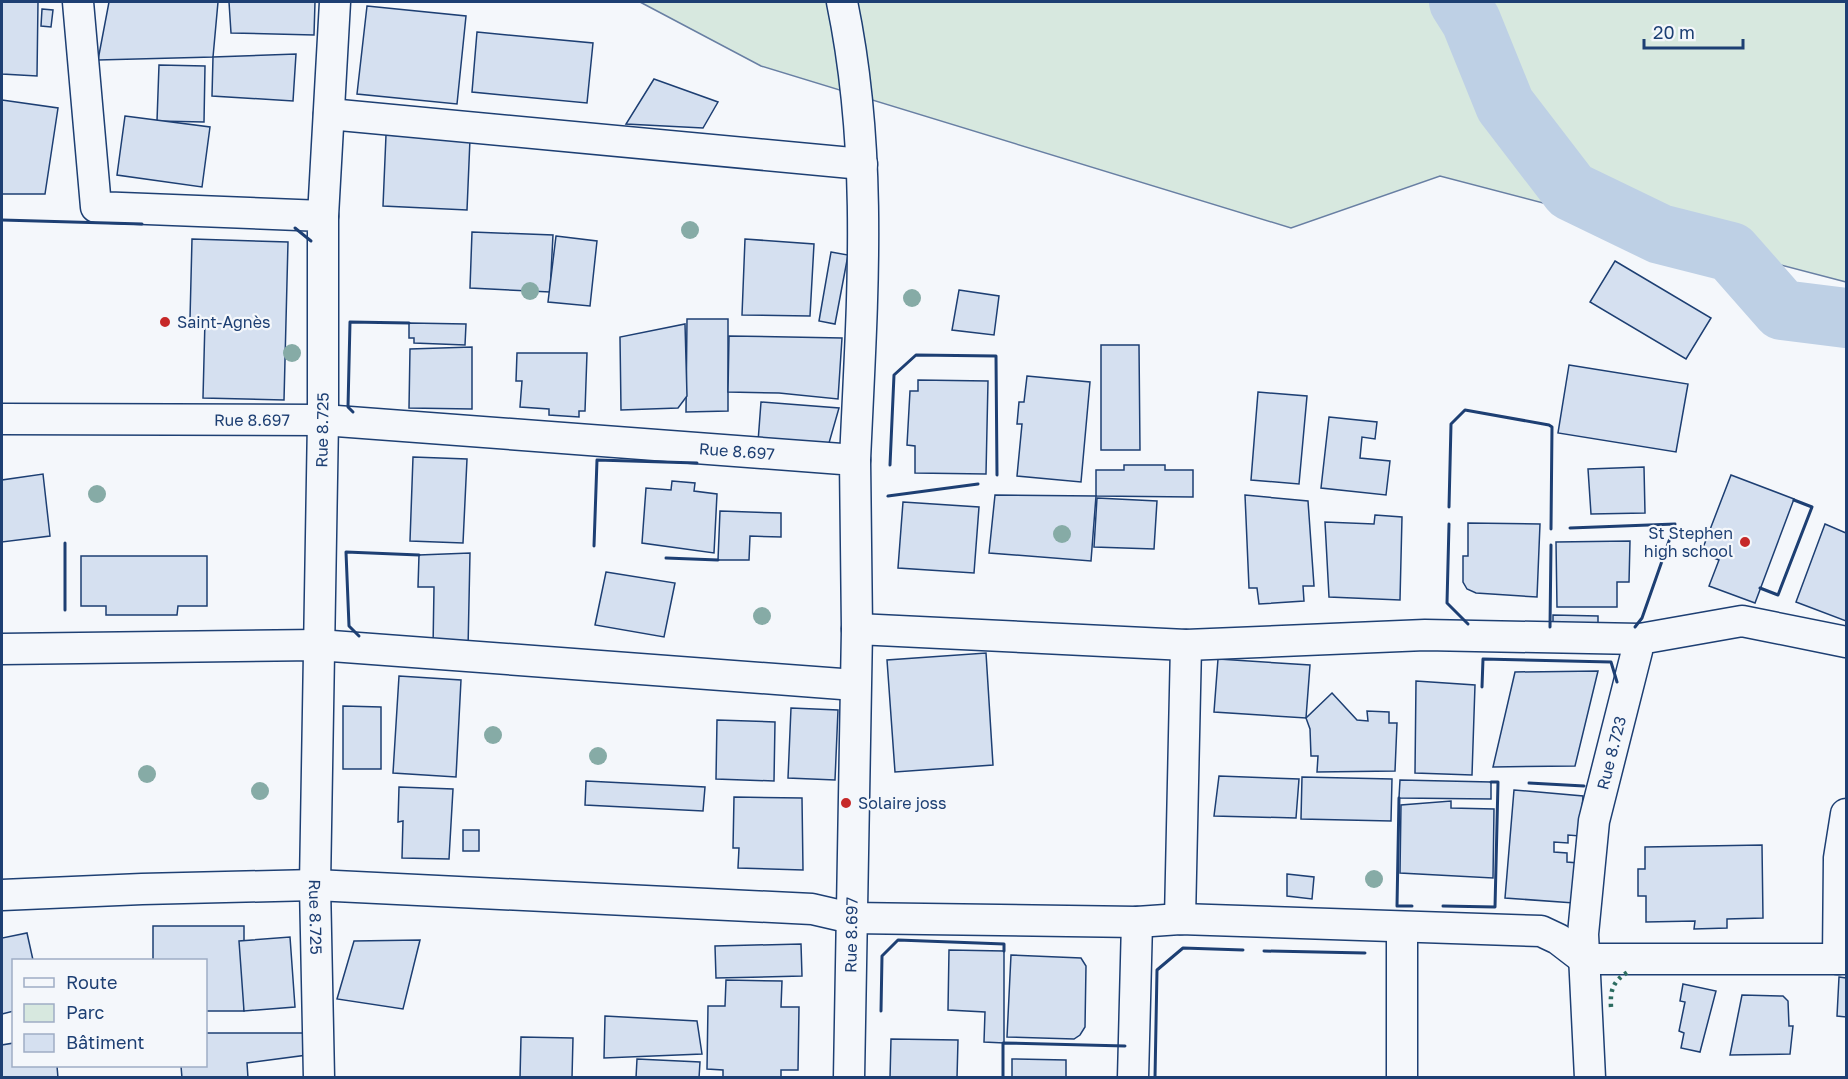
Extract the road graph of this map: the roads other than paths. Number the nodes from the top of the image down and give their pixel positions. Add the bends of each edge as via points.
1 (78, 2) edge
2 (335, 2) edge
3 (842, 2) edge
4 (328, 114) junction
5 (862, 164) junction
6 (323, 216) junction
7 (2, 419) edge
8 (322, 420) junction
9 (855, 460) junction
10 (856, 628) junction
11 (1640, 639) junction
12 (1846, 642) edge
13 (318, 645) junction
14 (1186, 645) junction
15 (2, 650) edge
16 (855, 685) junction
17 (1846, 814) edge
18 (315, 885) junction
19 (2, 895) edge
20 (851, 918) junction
21 (1180, 919) junction
22 (1137, 922) junction
23 (1402, 927) junction
24 (1584, 959) junction
25 (1842, 959) edge
26 (319, 1077) edge
27 (849, 1077) edge
28 (1133, 1077) edge
29 (1402, 1077) edge
30 (1590, 1077) edge

1 - 6 street via 96,207
2 - 4 street, Rue 8.725
3 - 5 street via 857,78
4 - 5 street
4 - 6 street, Rue 8.725
5 - 9 street via 865,225
6 - 8 street, Rue 8.725
7 - 8 street, Rue 8.697
8 - 9 street, Rue 8.697
8 - 13 street, Rue 8.725
9 - 10 street, Rue 8.697
10 - 14 street
10 - 16 street, Rue 8.697
11 - 12 street via 1742,621
11 - 14 street via 1425,635
11 - 24 street, Rue 8.723 via 1594,821
13 - 15 street
13 - 16 street
13 - 18 street, Rue 8.725
14 - 21 street
16 - 20 street, Rue 8.697
17 - 25 street via 1839,858
18 - 19 street
18 - 20 street via 812,909
18 - 26 street, Rue 8.725
20 - 22 street
20 - 27 street, Rue 8.697
21 - 22 street
21 - 23 street
22 - 28 street
23 - 24 street via 1541,931
23 - 29 street
24 - 25 street
24 - 30 street, Rue 8.723

